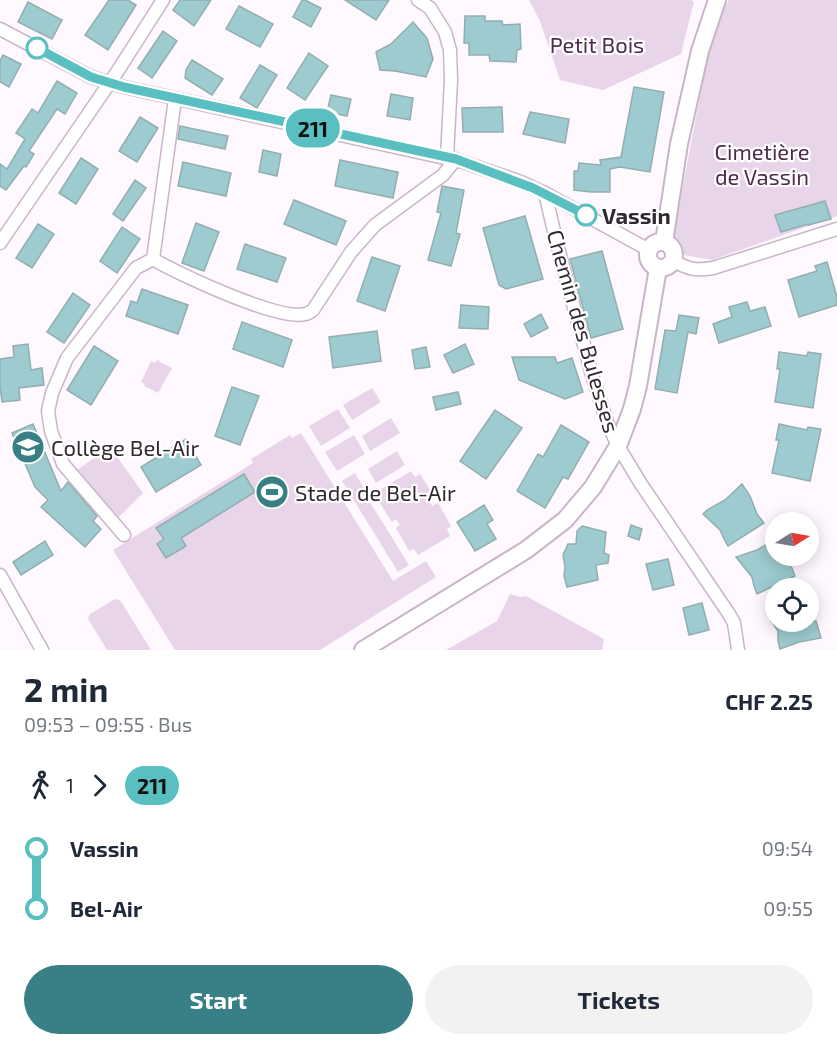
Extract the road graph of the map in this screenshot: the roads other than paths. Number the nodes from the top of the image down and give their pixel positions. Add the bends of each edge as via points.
1 (163, 0) edge
2 (418, 0) edge
3 (712, 2) edge
4 (0, 28) edge
5 (110, 82) junction
6 (175, 99) junction
7 (451, 158) junction
8 (545, 193) junction
9 (837, 229) edge
10 (0, 243) edge
11 (657, 246) junction
12 (153, 259) junction
13 (665, 264) junction
14 (618, 446) junction
15 (124, 535) dead end
16 (0, 575) edge
17 (42, 650) edge
18 (363, 650) edge
19 (738, 650) edge

1 - 5 street
2 - 7 street via 430,8 445,32 450,50
3 - 11 street
4 - 5 street via 91,77
5 - 6 street
5 - 10 street
6 - 7 street
6 - 12 street
7 - 8 street
7 - 12 street via 443,175 375,225 351,252 313,310 306,314 284,314 255,305
8 - 11 street
8 - 14 street, Chemin des Bulesses via 592,375
9 - 13 street via 713,268 695,270
11 - 13 street via 669,244 674,252
12 - 15 street via 136,268 67,358 48,411 63,464
13 - 14 street via 654,296 632,410
14 - 18 street via 593,487 565,520 526,550
14 - 19 street, Chemin des Bulesses via 729,614
16 - 17 street

